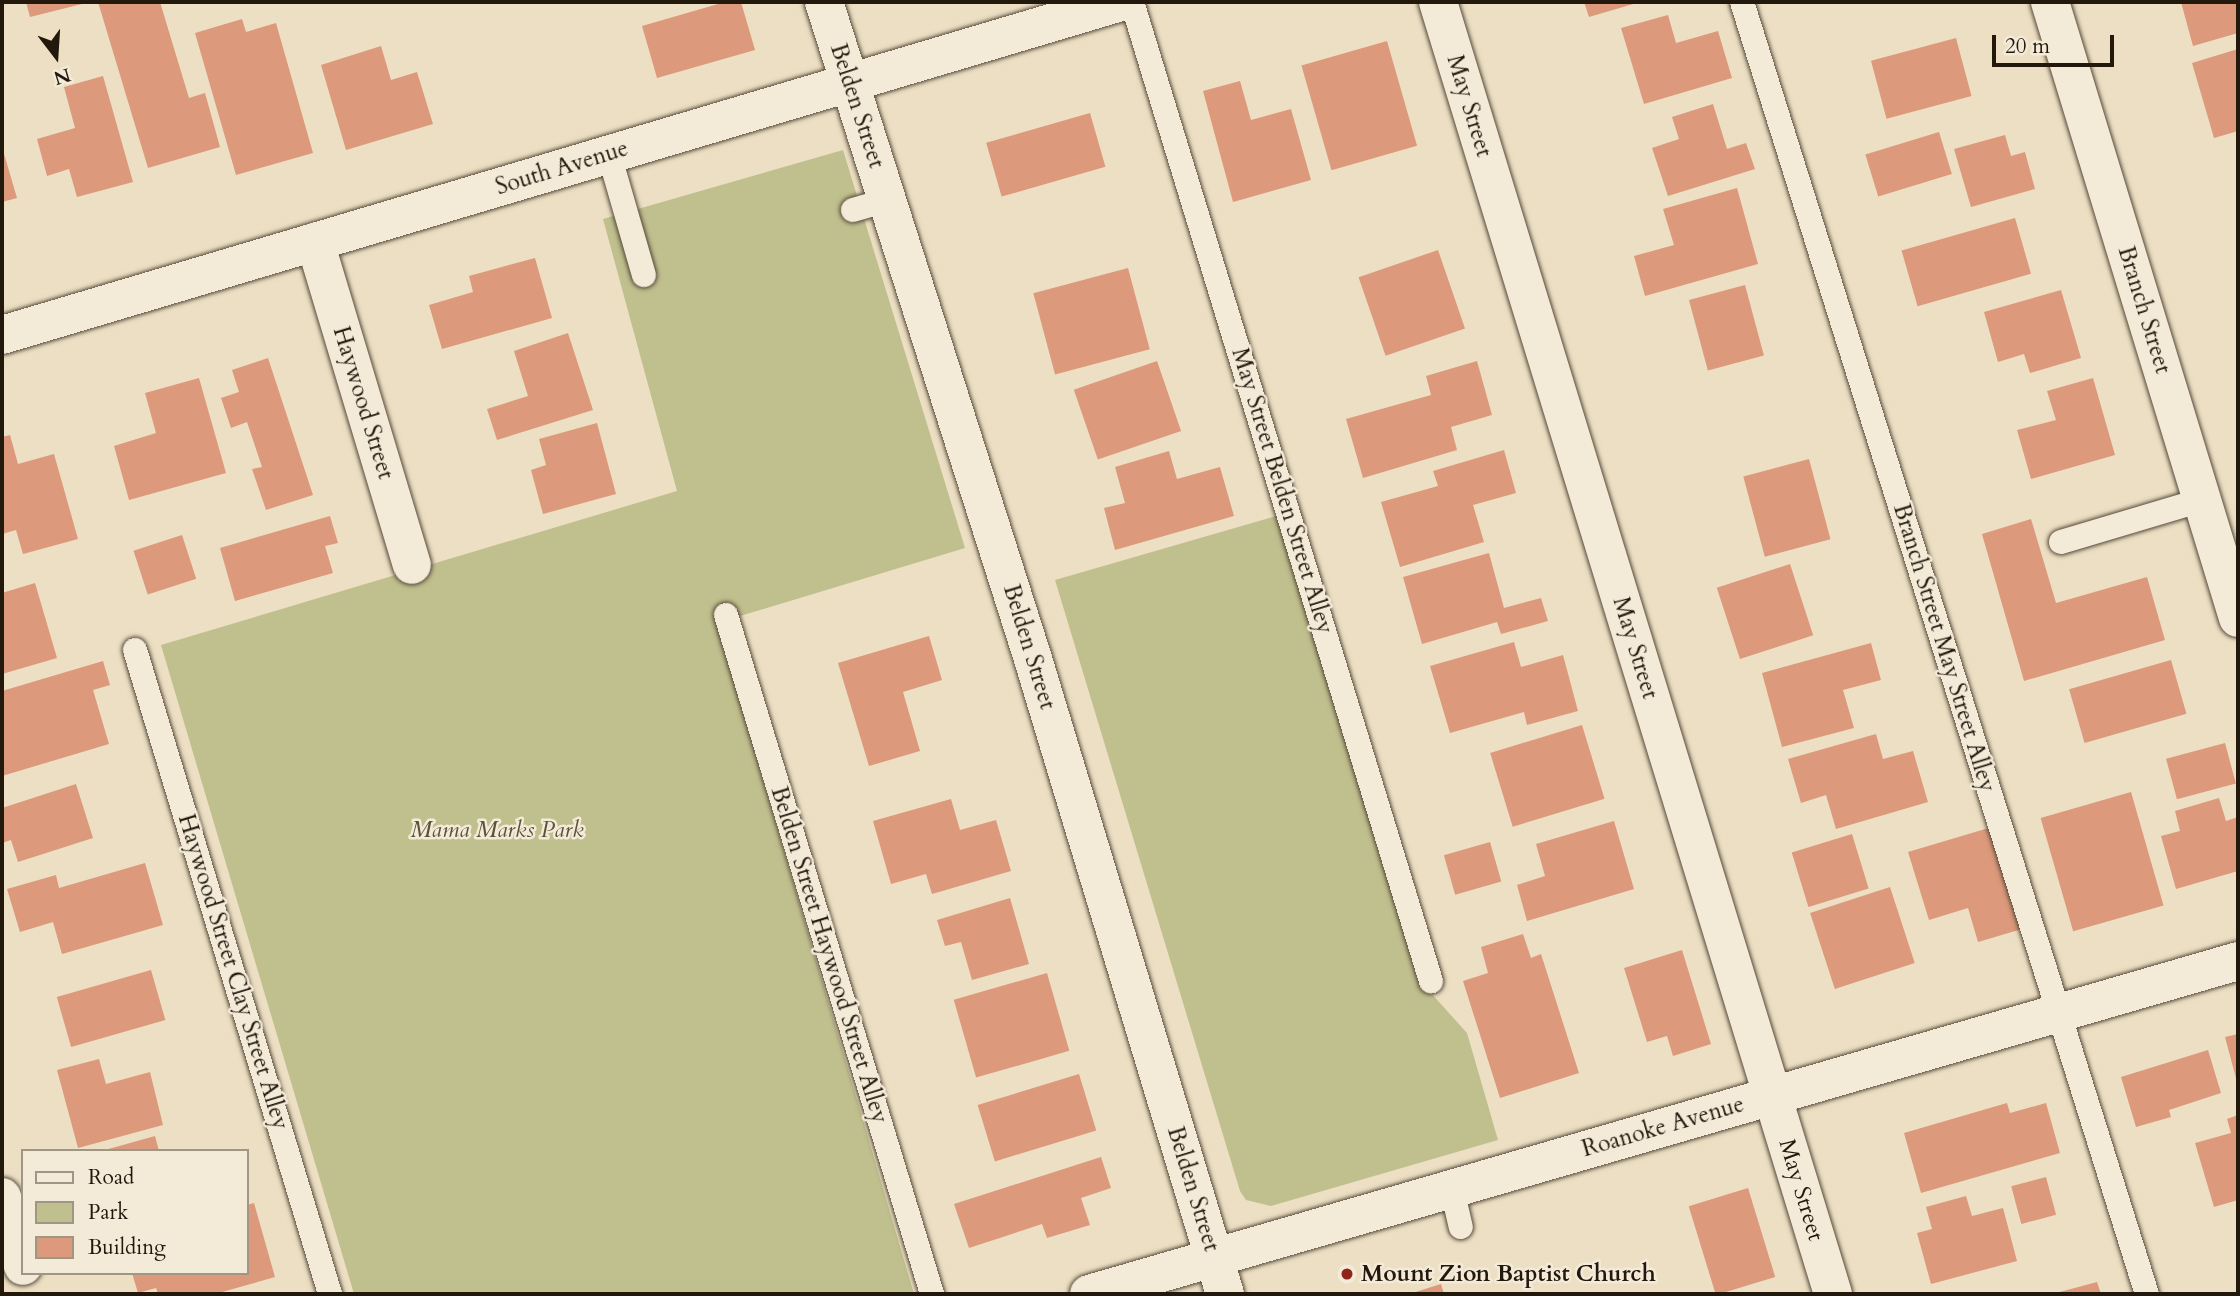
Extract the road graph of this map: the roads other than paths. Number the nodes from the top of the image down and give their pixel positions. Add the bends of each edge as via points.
1 (824, 2) edge
2 (1121, 2) edge
3 (1132, 2) edge
4 (1438, 2) edge
5 (1742, 2) edge
6 (2050, 2) edge
7 (849, 83) junction
8 (609, 154) junction
9 (315, 242) junction
10 (644, 275) dead end
11 (2, 335) edge
12 (2202, 500) junction
13 (2061, 542) dead end
14 (412, 565) dead end
15 (726, 615) dead end
16 (2238, 618) edge
17 (135, 650) dead end
18 (2238, 961) edge
19 (1432, 981) dead end
20 (2058, 1014) junction
21 (1772, 1096) junction
22 (1452, 1189) junction
23 (2, 1197) edge
24 (1461, 1227) dead end
25 (1214, 1258) junction
26 (21, 1259) edge
27 (26, 1275) edge
28 (32, 1294) edge
29 (330, 1294) edge
30 (932, 1294) edge
31 (1089, 1294) edge
32 (1225, 1294) edge
33 (1833, 1294) edge
34 (2147, 1294) edge

1 - 7 street, Belden Street
2 - 7 street, South Avenue
3 - 19 lane, May Street Belden Street Alley
4 - 21 street, May Street
5 - 20 lane, Branch Street May Street Alley
6 - 12 street, Branch Street
7 - 8 street, South Avenue
7 - 25 street, Belden Street via 870,205 1033,659
8 - 9 street, South Avenue
8 - 10 lane
9 - 11 street, South Avenue
9 - 14 street, Haywood Street
12 - 13 lane
12 - 16 street, Branch Street
15 - 30 lane, Belden Street Haywood Street Alley
17 - 29 lane, Haywood Street Clay Street Alley
18 - 20 street, Roanoke Avenue
20 - 21 street, Roanoke Avenue
20 - 34 lane, Branch Street May Street Alley
21 - 22 street, Roanoke Avenue
21 - 33 street, May Street
22 - 24 lane
22 - 25 street, Roanoke Avenue
23 - 26 street
25 - 31 street, Roanoke Avenue
25 - 32 street, Belden Street
27 - 28 street

